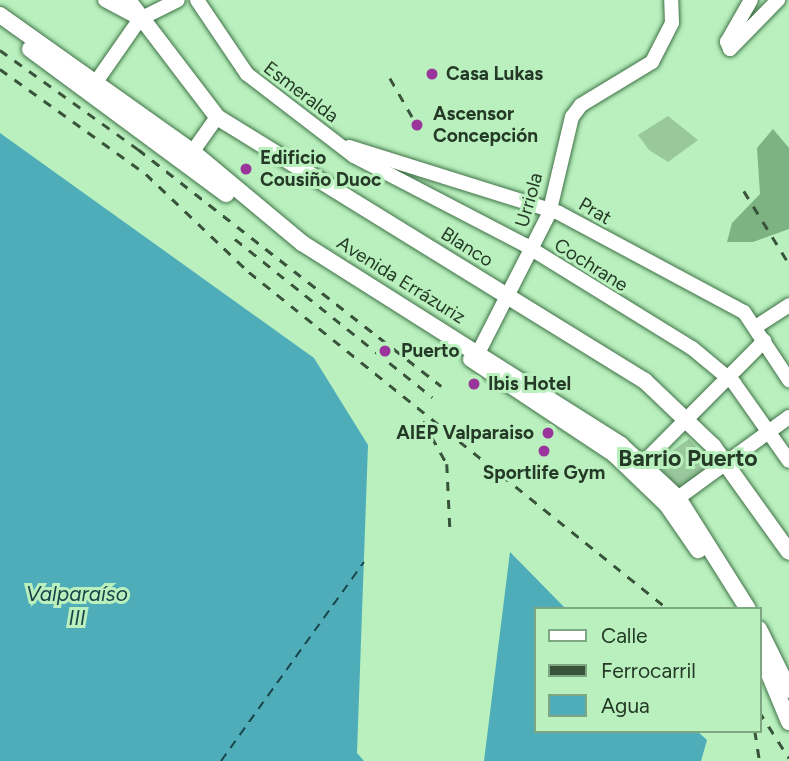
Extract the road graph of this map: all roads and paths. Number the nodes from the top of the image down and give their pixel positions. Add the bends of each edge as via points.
1 (105, 0) edge
2 (128, 0) edge
3 (178, 0) edge
4 (197, 0) edge
5 (671, 0) edge
6 (751, 0) edge
7 (778, 0) edge
8 (0, 15) edge
9 (140, 19) junction
10 (0, 27) edge
11 (96, 82) junction
12 (217, 117) junction
13 (337, 144) junction
14 (189, 157) junction
15 (551, 208) junction
16 (533, 250) junction
17 (508, 297) junction
18 (789, 304) edge
19 (757, 326) junction
20 (764, 341) junction
21 (476, 357) junction
22 (727, 376) junction
23 (789, 380) edge
24 (789, 417) edge
25 (686, 418) junction
26 (770, 430) junction
27 (789, 461) edge
28 (726, 463) junction
29 (639, 467) junction
30 (672, 502) junction
31 (789, 552) edge
32 (735, 607) edge
33 (747, 607) edge
34 (761, 633) edge
35 (761, 655) edge
36 (789, 690) edge
37 (789, 722) edge

1 - 9 street, Blanco
2 - 9 main road
3 - 9 street
4 - 13 street, Esmeralda via 247,74
5 - 15 street, Urriola via 672,23 652,62 581,105 572,117 563,140
6 - 7 street via 727,42 730,49
8 - 11 main road, Avenida Errázuriz
9 - 11 street
9 - 12 main road, Blanco
10 - 14 main road, Avenida Errázuriz
11 - 14 main road, Avenida Errázuriz
12 - 14 street
12 - 17 main road, Blanco
13 - 15 street, Prat
13 - 16 street, Cochrane via 398,182
14 - 21 main road, Avenida Errázuriz via 295,238
15 - 16 street, Urriola
15 - 19 street, Prat via 744,313
16 - 17 street, Urriola
16 - 22 street, Cochrane via 692,348
17 - 21 street, Urriola
17 - 25 main road, Blanco via 645,381
18 - 19 street
19 - 20 street, Prat
20 - 22 street
20 - 23 street, Prat
21 - 29 main road, Avenida Errázuriz
22 - 25 street
22 - 26 street, Cochrane
24 - 26 street
25 - 28 main road, Blanco
25 - 29 street
26 - 27 street, Cochrane
26 - 28 street
28 - 30 street
28 - 31 main road, Blanco
29 - 30 main road, Avenida Errázuriz
30 - 32 main road, Avenida Errázuriz
30 - 33 main road, Avenida Errázuriz
34 - 36 main road
35 - 37 main road

